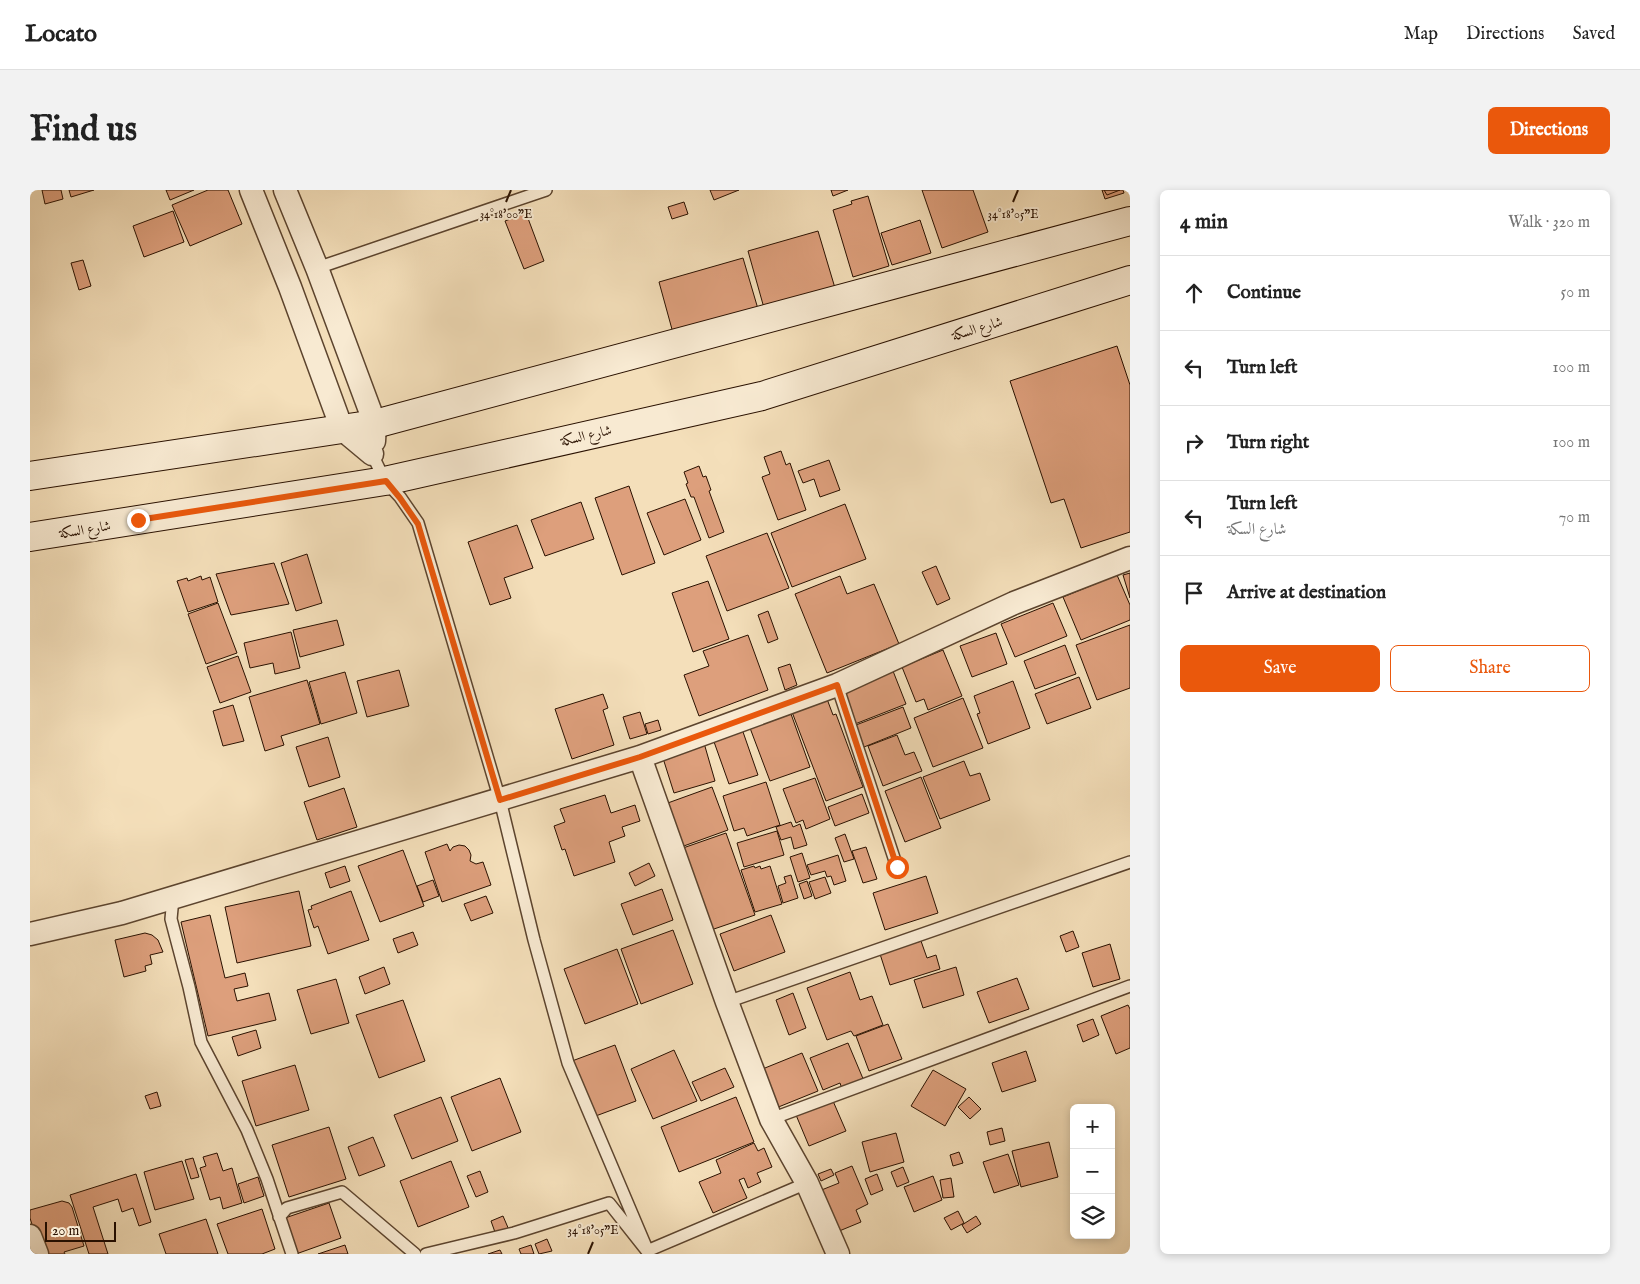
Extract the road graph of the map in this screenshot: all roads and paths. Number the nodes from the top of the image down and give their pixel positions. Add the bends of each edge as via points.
1 (251, 190) edge
2 (285, 190) edge
3 (546, 190) edge
4 (1130, 220) edge
5 (317, 268) junction
6 (1130, 280) edge
7 (375, 424) junction
8 (342, 428) junction
9 (372, 454) junction
10 (30, 476) edge
11 (386, 481) junction
12 (30, 537) edge
13 (1130, 558) edge
14 (837, 685) junction
15 (640, 757) junction
16 (500, 800) junction
17 (1130, 862) edge
18 (897, 867) dead end
19 (173, 898) junction
20 (30, 934) edge
21 (1130, 986) edge
22 (726, 1002) junction
23 (771, 1119) junction
24 (807, 1183) junction
25 (279, 1217) junction
26 (30, 1236) edge
27 (648, 1252) edge
28 (37, 1254) edge
29 (292, 1254) edge
30 (416, 1254) edge
31 (426, 1254) edge
32 (838, 1254) edge

1 - 8 street
2 - 5 street
3 - 5 lane
4 - 7 main road
5 - 7 street
6 - 11 main road, شارع السكة via 762,396
7 - 8 main road
7 - 9 street
8 - 9 street
8 - 10 main road
9 - 11 lane
11 - 12 main road, شارع السكة
11 - 16 lane via 418,524
13 - 14 street via 1014,603
14 - 15 street
14 - 18 lane
15 - 16 street
15 - 22 street
16 - 19 street
16 - 27 lane via 568,1064
17 - 22 lane
19 - 20 street
19 - 25 lane via 171,919 201,1042 247,1130
21 - 23 lane
22 - 23 street
23 - 24 street
24 - 27 lane
24 - 32 street
25 - 29 lane
25 - 30 lane via 287,1208 342,1192
26 - 28 street
27 - 31 lane via 609,1203 514,1233

